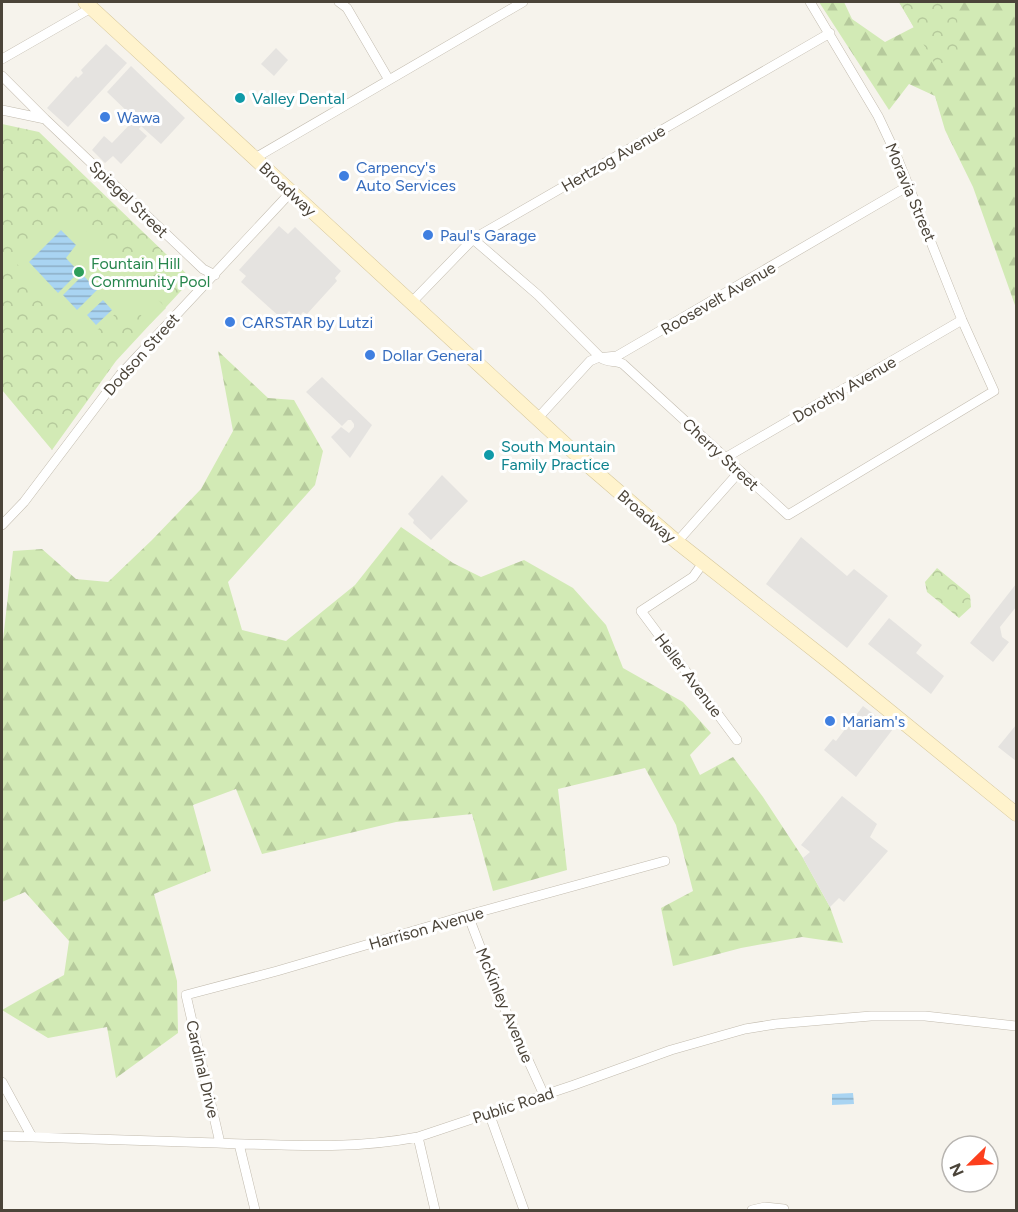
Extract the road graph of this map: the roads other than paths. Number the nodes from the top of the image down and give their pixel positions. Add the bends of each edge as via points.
1 (339, 2) edge
2 (523, 2) edge
3 (810, 2) edge
4 (88, 4) edge
5 (830, 33) junction
6 (2, 59) edge
7 (2, 76) edge
8 (389, 80) junction
9 (2, 110) edge
10 (45, 119) junction
11 (255, 158) junction
12 (910, 185) junction
13 (291, 192) junction
14 (473, 239) junction
15 (215, 275) junction
16 (411, 303) junction
17 (962, 320) junction
18 (601, 358) junction
19 (994, 391) joint
20 (537, 418) junction
21 (725, 458) junction
22 (740, 471) junction
23 (2, 525) edge
24 (677, 542) junction
25 (704, 563) junction
26 (737, 740) dead end
27 (1017, 814) edge
28 (665, 861) dead end
29 (468, 915) junction
30 (186, 995) joint
31 (1017, 1026) edge
32 (2, 1082) edge
33 (544, 1095) junction
34 (489, 1113) junction
35 (2, 1136) edge
36 (32, 1137) junction
37 (418, 1137) junction
38 (220, 1143) junction
39 (239, 1144) junction
40 (784, 1209) edge
41 (255, 1210) edge
42 (435, 1210) edge
43 (524, 1210) edge
44 (752, 1210) edge

1 - 8 street via 347,8
2 - 8 street
3 - 5 street, Moravia Street
4 - 6 street
4 - 11 main road, Broadway
5 - 12 street, Moravia Street via 878,116
5 - 14 street, Hertzog Avenue
7 - 10 street, Spiegel Street
8 - 11 street
9 - 10 street
10 - 15 street, Spiegel Street via 203,269
11 - 13 main road, Broadway
12 - 17 street, Moravia Street
12 - 18 street, Roosevelt Avenue via 617,356
13 - 15 street, Dodson Street
13 - 16 main road, Broadway
14 - 16 street, Hertzog Avenue
14 - 18 street, Cherry Street via 538,295
15 - 23 street, Dodson Street via 120,375 36,487
16 - 20 main road, Broadway
17 - 19 street, Moravia Street
17 - 21 street, Dorothy Avenue
18 - 20 street, Roosevelt Avenue via 590,361
18 - 21 street, Cherry Street via 623,364
19 - 22 street, Cherry Street via 788,515
20 - 24 main road, Broadway
21 - 22 street, Cherry Street
22 - 24 street
24 - 25 main road, Broadway
25 - 26 street, Heller Avenue via 693,577 641,611
25 - 27 main road, Broadway
28 - 29 street, Harrison Avenue
29 - 30 street, Harrison Avenue
29 - 33 street, McKinley Avenue
30 - 38 street, Cardinal Drive
31 - 33 street, Public Road via 925,1016 776,1024 671,1050
32 - 36 street
33 - 34 street, Public Road
34 - 37 street, Public Road
34 - 43 street
35 - 36 street, Public Road
36 - 38 street, Public Road
37 - 39 street, Public Road via 368,1144
37 - 42 street
38 - 39 street, Public Road
39 - 41 street
40 - 44 street

